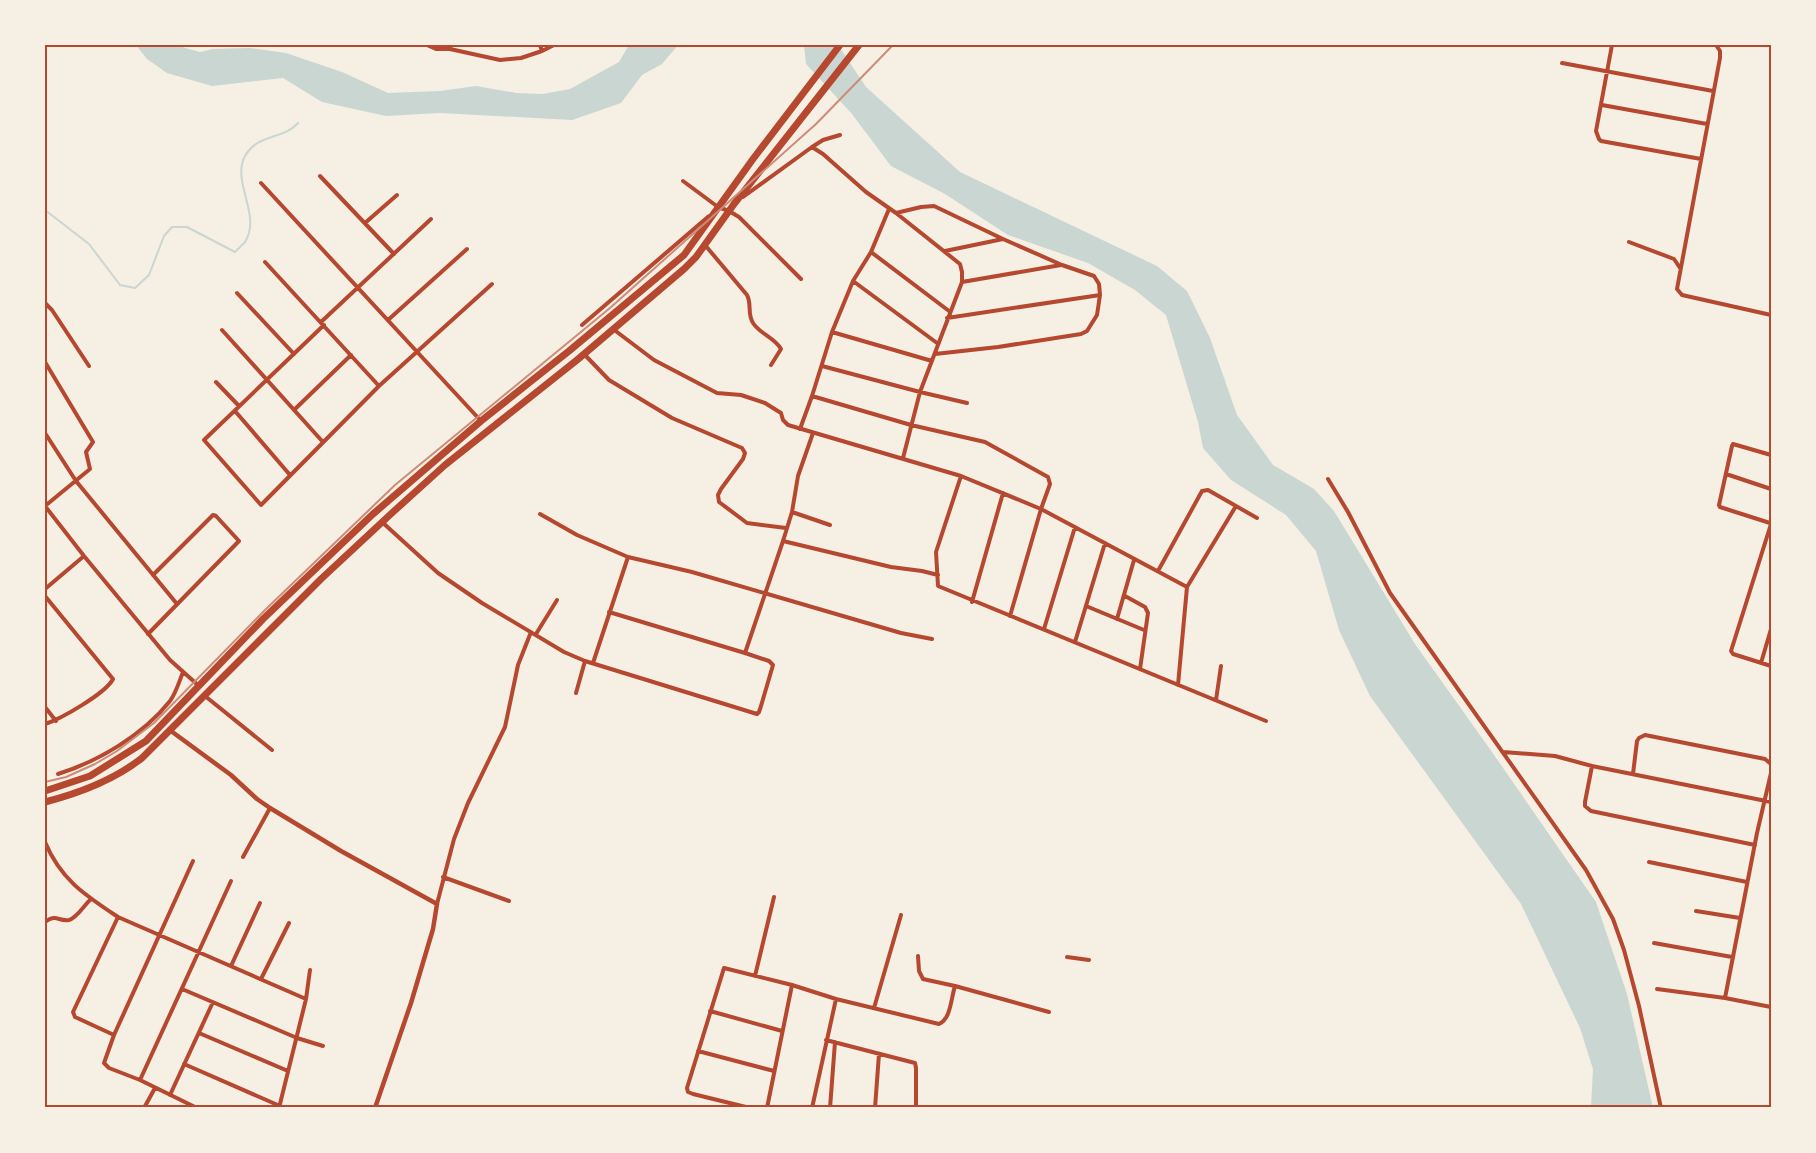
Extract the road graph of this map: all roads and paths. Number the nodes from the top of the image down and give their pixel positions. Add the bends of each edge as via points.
1 (427, 45) edge
2 (540, 45) edge
3 (554, 45) edge
4 (840, 45) edge
5 (859, 45) edge
6 (1612, 45) edge
7 (1716, 45) edge
8 (451, 47) edge
9 (542, 51) junction
10 (1562, 63) dead end
11 (1607, 72) junction
12 (1713, 91) junction
13 (1602, 105) junction
14 (1707, 124) junction
15 (840, 135) dead end
16 (812, 147) junction
17 (1701, 159) junction
18 (320, 176) dead end
19 (683, 181) dead end
20 (261, 183) dead end
21 (397, 195) dead end
22 (734, 204) junction
23 (716, 209) junction
24 (889, 209) junction
25 (729, 211) junction
26 (896, 213) junction
27 (432, 219) dead end
28 (365, 223) junction
29 (1003, 240) junction
30 (1629, 242) dead end
31 (705, 244) junction
32 (466, 249) dead end
33 (944, 251) junction
34 (871, 252) junction
35 (394, 254) junction
36 (266, 262) dead end
37 (1062, 265) junction
38 (1681, 268) junction
39 (801, 279) dead end
40 (853, 281) junction
41 (962, 282) junction
42 (492, 284) dead end
43 (357, 288) junction
44 (237, 293) dead end
45 (1100, 295) junction
46 (45, 303) edge
47 (949, 312) junction
48 (1771, 315) edge
49 (947, 318) junction
50 (388, 320) junction
51 (322, 324) junction
52 (582, 325) dead end
53 (613, 329) junction
54 (222, 330) dead end
55 (832, 332) junction
56 (937, 344) junction
57 (417, 351) junction
58 (569, 351) junction
59 (294, 354) junction
60 (584, 354) junction
61 (935, 354) junction
62 (351, 355) junction
63 (577, 360) junction
64 (932, 361) junction
65 (45, 362) edge
66 (552, 364) junction
67 (771, 365) dead end
68 (89, 366) dead end
69 (822, 366) junction
70 (560, 374) junction
71 (266, 381) junction
72 (216, 382) dead end
73 (379, 386) junction
74 (920, 392) junction
75 (812, 396) junction
76 (967, 403) dead end
77 (239, 406) junction
78 (294, 410) junction
79 (235, 411) junction
80 (481, 421) junction
81 (911, 425) junction
82 (800, 429) junction
83 (45, 433) edge
84 (813, 433) junction
85 (322, 441) junction
86 (1771, 455) edge
87 (903, 458) junction
88 (1726, 474) junction
89 (290, 475) junction
90 (961, 476) junction
91 (1328, 479) dead end
92 (76, 481) junction
93 (1771, 489) edge
94 (1003, 493) junction
95 (45, 506) edge
96 (1236, 506) junction
97 (1041, 509) junction
98 (792, 512) junction
99 (540, 514) dead end
100 (1257, 518) dead end
101 (382, 522) junction
102 (1771, 524) edge
103 (830, 525) dead end
104 (1075, 527) junction
105 (786, 528) junction
106 (783, 541) junction
107 (1105, 543) junction
108 (84, 556) junction
109 (628, 557) junction
110 (1134, 560) junction
111 (1158, 571) junction
112 (153, 575) junction
113 (938, 575) junction
114 (1187, 587) junction
115 (45, 589) edge
116 (765, 593) junction
117 (45, 596) edge
118 (1125, 596) junction
119 (556, 600) dead end
120 (972, 602) junction
121 (177, 604) junction
122 (1086, 606) junction
123 (609, 612) junction
124 (1010, 616) junction
125 (1118, 619) junction
126 (1044, 629) junction
127 (1771, 629) edge
128 (1144, 630) junction
129 (533, 633) junction
130 (148, 634) junction
131 (932, 639) dead end
132 (1075, 642) junction
133 (745, 653) junction
134 (585, 661) junction
135 (593, 663) junction
136 (1761, 663) junction
137 (1221, 666) dead end
138 (1771, 666) edge
139 (1140, 669) junction
140 (183, 672) junction
141 (1178, 685) junction
142 (200, 687) junction
143 (576, 693) dead end
144 (205, 695) junction
145 (1216, 700) junction
146 (45, 707) edge
147 (1266, 720) dead end
148 (56, 721) junction
149 (45, 724) edge
150 (171, 731) junction
151 (272, 750) dead end
152 (1503, 752) junction
153 (112, 763) junction
154 (1771, 764) edge
155 (1592, 766) junction
156 (1771, 773) edge
157 (58, 774) dead end
158 (1633, 774) junction
159 (117, 775) junction
160 (90, 776) junction
161 (93, 786) junction
162 (45, 791) edge
163 (1765, 801) junction
164 (45, 802) edge
165 (1771, 802) edge
166 (270, 808) junction
167 (45, 842) edge
168 (1755, 845) junction
169 (243, 857) dead end
170 (194, 861) dead end
171 (1649, 862) dead end
172 (443, 877) junction
173 (231, 881) dead end
174 (1748, 882) junction
175 (774, 897) dead end
176 (91, 899) junction
177 (508, 901) dead end
178 (260, 903) dead end
179 (437, 904) junction
180 (1696, 911) dead end
181 (901, 915) dead end
182 (118, 917) junction
183 (1740, 918) junction
184 (45, 922) edge
185 (289, 923) dead end
186 (159, 934) junction
187 (1654, 943) dead end
188 (199, 951) junction
189 (918, 956) dead end
190 (1067, 957) dead end
191 (1732, 957) junction
192 (1089, 960) dead end
193 (231, 966) junction
194 (310, 970) dead end
195 (755, 976) junction
196 (261, 979) junction
197 (792, 986) junction
198 (955, 987) junction
199 (182, 989) junction
200 (1657, 989) dead end
201 (1725, 998) junction
202 (306, 999) junction
203 (836, 999) junction
204 (213, 1002) junction
205 (1771, 1007) edge
206 (874, 1008) junction
207 (710, 1011) junction
208 (1048, 1012) dead end
209 (782, 1031) junction
210 (199, 1033) junction
211 (114, 1035) junction
212 (297, 1038) junction
213 (826, 1040) junction
214 (835, 1042) junction
215 (323, 1046) dead end
216 (698, 1051) junction
217 (879, 1054) junction
218 (184, 1064) junction
219 (288, 1071) junction
220 (774, 1071) junction
221 (140, 1080) junction
222 (156, 1088) junction
223 (170, 1095) junction
224 (280, 1107) edge
225 (144, 1108) edge
226 (197, 1108) edge
227 (375, 1108) edge
228 (750, 1108) edge
229 (766, 1108) edge
230 (812, 1108) edge
231 (830, 1108) edge
232 (875, 1108) edge
233 (916, 1108) edge
234 (1661, 1108) edge

1 - 8 street via 436,49
2 - 9 street
3 - 9 street
4 - 23 highway
5 - 22 highway
6 - 11 street
7 - 12 street via 1720,51
8 - 9 street via 500,60
10 - 11 street
11 - 12 street
11 - 13 street
12 - 14 street
13 - 14 street
13 - 17 street via 1596,131 1601,141
14 - 17 street
15 - 16 street
16 - 22 street
16 - 24 street
17 - 38 street
18 - 28 street
19 - 23 street
20 - 43 street
21 - 28 street
22 - 25 highway
23 - 25 street
23 - 52 street
23 - 58 highway via 684,255
24 - 26 street
24 - 34 street
25 - 31 highway
25 - 39 street
26 - 29 street via 934,206
26 - 33 street
27 - 35 street
28 - 35 street
29 - 33 street
29 - 37 street
30 - 38 street via 1665,255
31 - 53 highway via 684,269
31 - 67 street via 747,295 752,321 779,345 781,349
32 - 50 street
33 - 41 street via 960,264
34 - 40 street
34 - 47 street
35 - 43 street
36 - 51 street
37 - 41 street
37 - 45 street via 1094,276
38 - 48 street via 1677,289 1682,295
40 - 55 street
40 - 56 street
41 - 47 street
42 - 57 street
43 - 50 street
43 - 51 street
44 - 59 street
45 - 49 street
45 - 61 street via 1097,315 1088,331 1081,334
46 - 68 street
47 - 49 street
49 - 56 street
50 - 57 street
51 - 59 street
51 - 62 street
53 - 60 highway
53 - 82 street via 673,370 717,393 734,393 765,403 782,413 786,423
54 - 71 street
55 - 64 street
55 - 69 street
56 - 61 street
57 - 73 street
57 - 80 street
58 - 63 highway
58 - 66 highway
59 - 71 street
60 - 63 highway
60 - 105 street via 609,380 672,418 742,448 743,459 721,489 719,502 747,522
61 - 64 street
62 - 73 street
62 - 78 street
63 - 70 highway
64 - 74 street
65 - 92 street via 93,442 86,452 90,469
66 - 70 highway via 559,367
66 - 80 highway
69 - 74 street
69 - 75 street
70 - 101 highway via 445,465
71 - 77 street
71 - 78 street
72 - 77 street
73 - 85 street
74 - 76 street
74 - 81 street
75 - 81 street
75 - 82 street
77 - 79 street
78 - 85 street
79 - 89 street
79 - 89 street via 204,440 261,505
80 - 142 highway via 373,514 263,619
81 - 87 street
81 - 97 street via 985,442 1048,477 1050,484
82 - 84 street
83 - 92 street
84 - 87 street
84 - 98 street via 798,476
85 - 89 street
86 - 88 street via 1733,444
87 - 90 street
88 - 93 street
88 - 102 street via 1720,507
90 - 94 street
90 - 113 street via 936,552
91 - 152 street via 1390,593
92 - 95 street
92 - 112 street
94 - 97 street
94 - 120 street
95 - 108 street
96 - 100 street
96 - 111 street via 1208,489 1202,491
96 - 114 street
97 - 104 street
97 - 124 street
98 - 103 street
98 - 105 street
99 - 109 street
101 - 129 street via 438,573
101 - 144 highway
102 - 136 street via 1731,651
104 - 107 street
104 - 126 street
105 - 106 street
106 - 113 street
106 - 116 street
107 - 110 street
107 - 122 street
108 - 115 street
108 - 130 street
109 - 116 street
109 - 123 street
110 - 111 street
110 - 118 street
111 - 114 street
112 - 121 street
112 - 121 street via 213,515 239,541
113 - 120 street via 938,586
114 - 141 street
116 - 131 street
116 - 133 street
117 - 148 street via 113,679 105,689
118 - 125 street
118 - 128 street via 1146,609
119 - 129 street
120 - 124 street
121 - 130 street
122 - 125 street
122 - 132 street
123 - 133 street
123 - 135 street
124 - 126 street
125 - 128 street
126 - 132 street
127 - 136 street
128 - 139 street
129 - 134 street
129 - 172 street via 518,665 506,727 468,803
130 - 140 street
132 - 139 street
133 - 135 street via 773,665 757,714
134 - 135 street
134 - 143 street
136 - 138 street
137 - 145 street
139 - 141 street
140 - 142 street
140 - 157 street via 171,700 135,734 94,760
141 - 145 street
142 - 153 highway via 146,741
144 - 150 highway
144 - 151 street
145 - 147 street
146 - 148 street
148 - 149 street
150 - 159 highway
150 - 166 street
152 - 155 street via 1540,754
152 - 234 street via 1587,870 1613,918 1639,1005
153 - 159 highway
153 - 160 highway
154 - 158 street via 1765,759 1645,735 1637,741
155 - 158 street
155 - 168 street via 1585,801 1592,811
156 - 163 street
158 - 163 street
159 - 161 highway
160 - 161 highway via 96,783
160 - 162 highway
161 - 164 highway
163 - 165 street
163 - 168 street
166 - 169 street
166 - 179 street
167 - 176 street via 59,869
168 - 174 street
170 - 186 street
171 - 174 street
172 - 177 street
172 - 179 street
173 - 188 street
174 - 183 street
175 - 195 street
176 - 182 street
176 - 184 street via 69,920 53,917
178 - 193 street
179 - 227 street via 434,929
180 - 183 street
181 - 206 street
182 - 186 street
182 - 211 street via 73,1012 75,1017
183 - 191 street
185 - 196 street
186 - 188 street
186 - 211 street
187 - 191 street
188 - 193 street
188 - 199 street
189 - 198 street via 923,979
190 - 192 street
191 - 201 street
193 - 196 street
194 - 202 street
195 - 197 street
195 - 207 street via 724,968
196 - 202 street
197 - 203 street
197 - 209 street
198 - 206 street via 945,1021 939,1024
198 - 208 street
199 - 204 street
199 - 221 street
200 - 201 street
201 - 205 street
202 - 212 street
203 - 206 street
203 - 213 street
204 - 210 street
204 - 212 street
207 - 209 street
207 - 216 street
209 - 220 street
210 - 218 street
210 - 219 street
211 - 221 street via 104,1063
212 - 215 street
212 - 219 street
213 - 214 street
213 - 230 street
214 - 217 street
214 - 231 street
216 - 220 street
216 - 228 street via 688,1092
217 - 232 street
217 - 233 street via 915,1063
218 - 223 street
218 - 224 street
219 - 224 street
220 - 229 street
221 - 222 street
222 - 223 street
222 - 225 street
223 - 226 street

